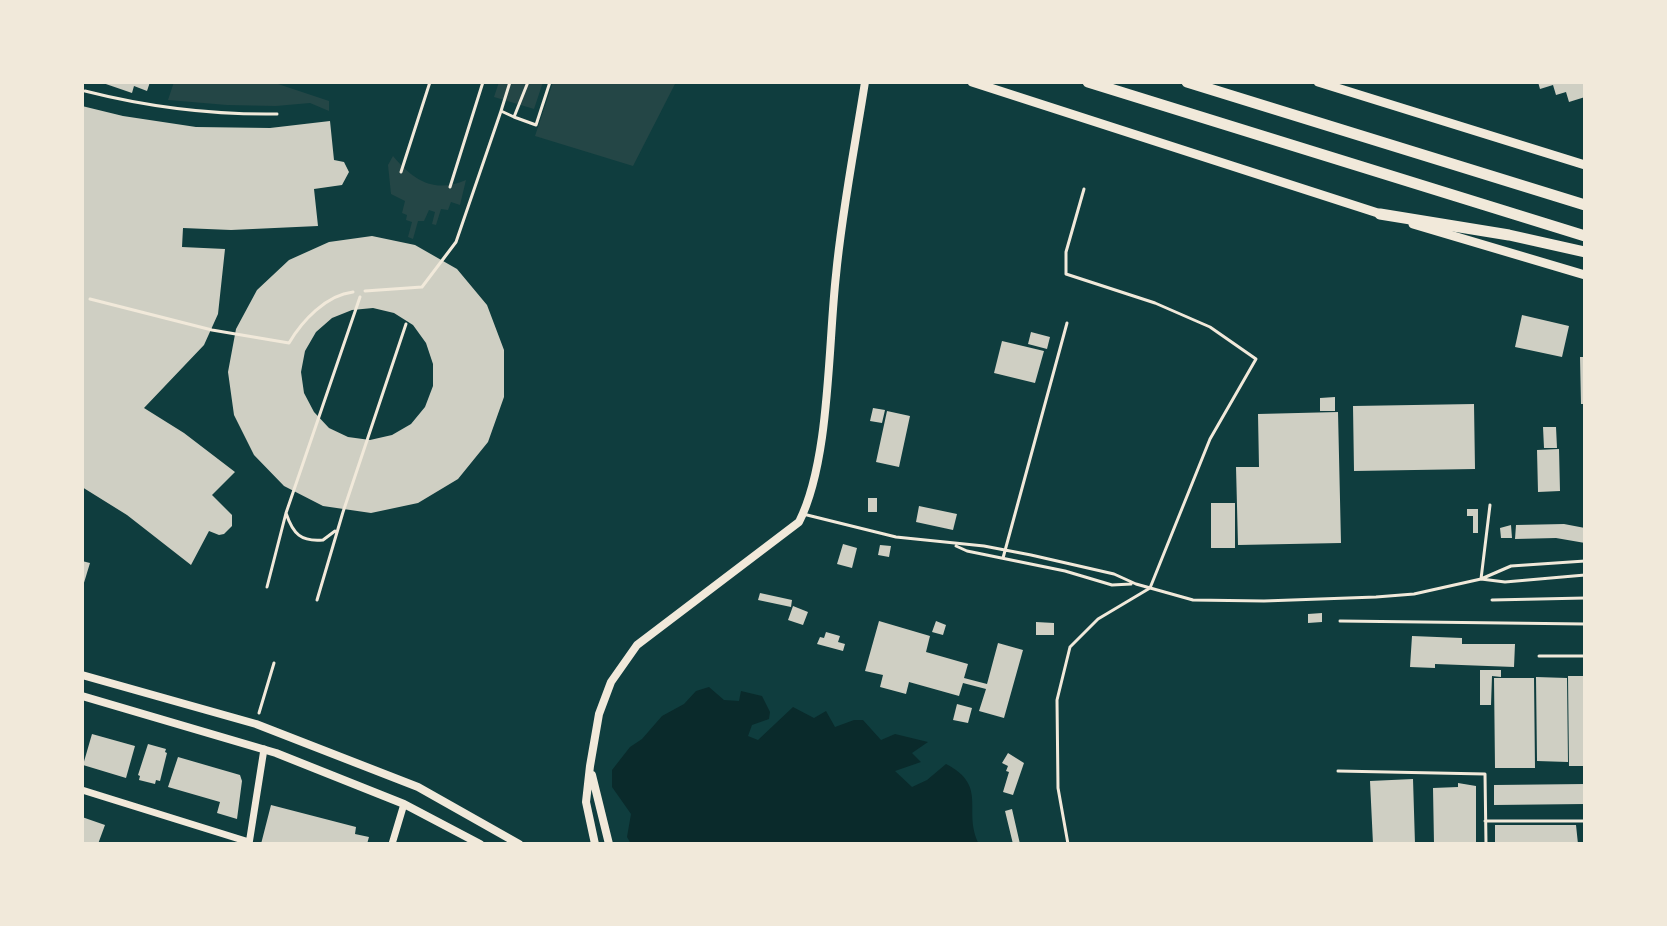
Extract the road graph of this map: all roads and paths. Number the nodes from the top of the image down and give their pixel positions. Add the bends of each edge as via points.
1 (430, 82) edge
2 (483, 82) edge
3 (510, 82) edge
4 (528, 82) edge
5 (550, 82) edge
6 (865, 82) edge
7 (972, 82) edge
8 (1088, 82) edge
9 (1187, 82) edge
10 (1318, 82) edge
11 (85, 91) dead end
12 (501, 111) junction
13 (277, 114) dead end
14 (514, 117) junction
15 (1585, 165) edge
16 (401, 172) dead end
17 (450, 187) dead end
18 (1084, 189) dead end
19 (1585, 205) edge
20 (1380, 214) junction
21 (1585, 236) edge
22 (1585, 252) edge
23 (1585, 275) edge
24 (360, 297) dead end
25 (90, 299) dead end
26 (1067, 323) dead end
27 (406, 324) dead end
28 (1490, 505) dead end
29 (286, 513) junction
30 (803, 514) junction
31 (339, 525) junction
32 (953, 545) junction
33 (1006, 550) junction
34 (1003, 558) junction
35 (1585, 561) edge
36 (1585, 575) edge
37 (1481, 579) junction
38 (1136, 584) junction
39 (267, 587) dead end
40 (1150, 588) junction
41 (1585, 598) edge
42 (317, 600) dead end
43 (1492, 600) dead end
44 (1340, 621) dead end
45 (1585, 624) edge
46 (1539, 656) dead end
47 (1585, 656) edge
48 (274, 663) dead end
49 (82, 675) edge
50 (82, 696) edge
51 (256, 724) junction
52 (264, 749) junction
53 (590, 766) junction
54 (1338, 771) dead end
55 (82, 790) edge
56 (404, 804) junction
57 (1485, 821) junction
58 (1585, 821) edge
59 (594, 842) edge
60 (249, 843) edge
61 (392, 844) edge
62 (480, 844) edge
63 (519, 844) edge
64 (609, 844) edge
65 (1068, 844) edge
66 (1486, 844) edge

1 - 16 lane
2 - 17 lane
3 - 12 path
4 - 14 path
5 - 14 path via 536,125
6 - 30 street via 836,273 821,439
7 - 20 main road
8 - 21 highway
9 - 19 highway
10 - 15 main road
11 - 13 lane via 178,109
12 - 14 path
12 - 25 path via 456,242 422,287 347,293 316,310 289,343
18 - 40 lane via 1066,252 1066,274 1210,327 1256,359 1210,439
20 - 22 highway
20 - 23 main road
24 - 29 lane
26 - 33 lane
27 - 31 lane
28 - 37 lane
29 - 31 lane via 303,539 323,540
29 - 39 lane
30 - 32 lane
30 - 53 street via 637,645 611,682
31 - 42 lane
32 - 33 lane
32 - 34 lane
33 - 34 lane
33 - 38 lane via 1114,574
34 - 38 lane via 1112,585
35 - 37 lane via 1511,566
36 - 37 lane
37 - 40 lane via 1414,594 1264,601 1193,600
38 - 40 lane
40 - 65 lane via 1098,619 1070,647 1057,700 1058,788
41 - 43 lane
44 - 45 lane
46 - 47 lane
48 - 51 path
49 - 51 street
50 - 52 street
51 - 63 street via 418,787
52 - 56 street
52 - 60 street
53 - 59 street via 586,802
53 - 64 street
54 - 57 lane via 1485,774
55 - 60 street
56 - 61 street
56 - 62 street
57 - 58 lane
57 - 66 lane

